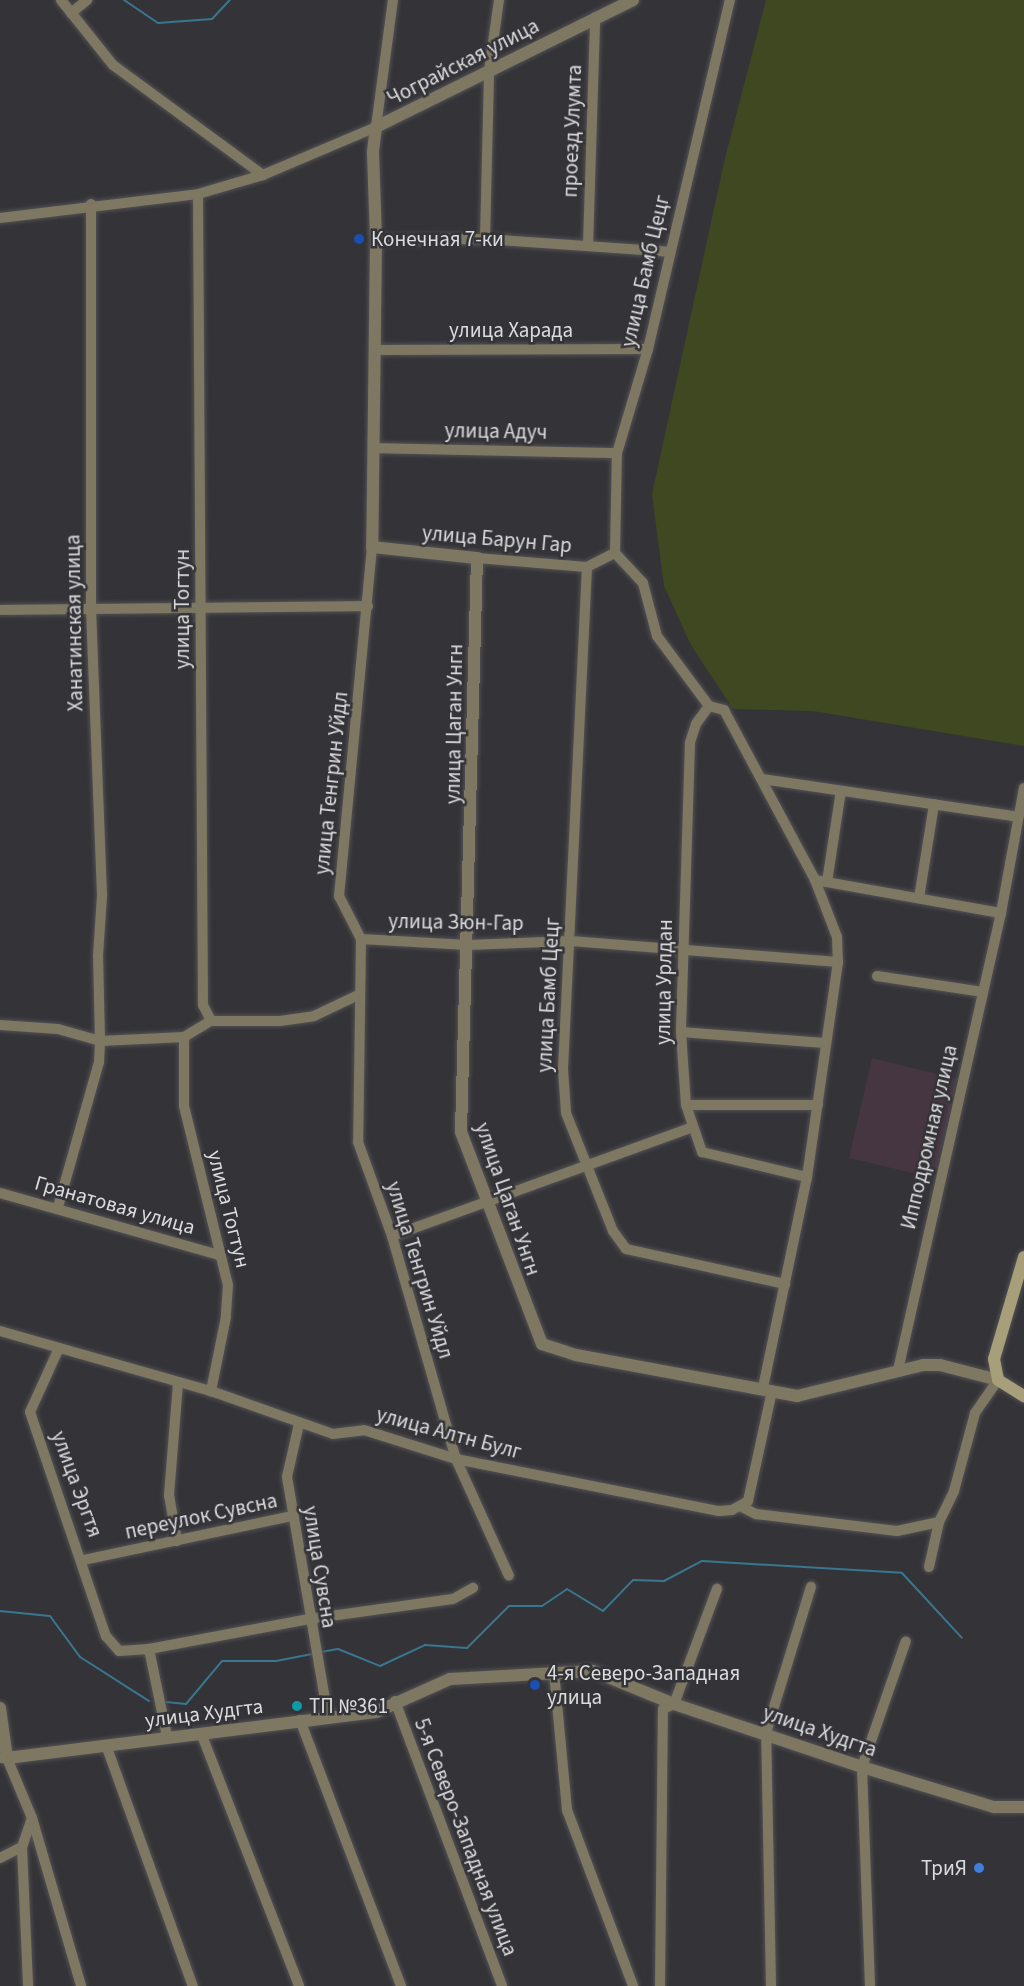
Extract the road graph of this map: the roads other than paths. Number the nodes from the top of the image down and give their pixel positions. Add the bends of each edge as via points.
1 (61, 0) edge
2 (87, 0) edge
3 (393, 0) edge
4 (500, 0) edge
5 (633, 0) edge
6 (730, 0) edge
7 (71, 13) junction
8 (595, 17) junction
9 (489, 71) junction
10 (376, 127) junction
11 (263, 175) junction
12 (198, 194) junction
13 (91, 204) junction
14 (0, 218) edge
15 (485, 239) junction
16 (376, 240) junction
17 (588, 246) junction
18 (669, 252) junction
19 (648, 349) junction
20 (374, 350) junction
21 (374, 448) junction
22 (617, 453) junction
23 (372, 547) junction
24 (615, 553) junction
25 (477, 558) junction
26 (587, 567) junction
27 (368, 606) junction
28 (202, 607) junction
29 (0, 610) edge
30 (91, 610) junction
31 (709, 706) junction
32 (762, 779) junction
33 (1024, 788) edge
34 (841, 791) junction
35 (934, 804) junction
36 (1018, 817) junction
37 (815, 880) junction
38 (827, 882) junction
39 (919, 898) junction
40 (1001, 913) junction
41 (361, 939) junction
42 (571, 940) junction
43 (468, 945) junction
44 (684, 949) junction
45 (838, 962) junction
46 (877, 976) dead end
47 (983, 992) junction
48 (358, 995) junction
49 (211, 1021) junction
50 (0, 1025) edge
51 (681, 1032) junction
52 (184, 1037) junction
53 (100, 1041) junction
54 (825, 1043) junction
55 (686, 1105) junction
56 (818, 1105) junction
57 (691, 1128) junction
58 (588, 1167) junction
59 (807, 1177) junction
60 (0, 1193) edge
61 (486, 1202) junction
62 (58, 1207) junction
63 (392, 1236) junction
64 (219, 1255) junction
65 (1024, 1257) edge
66 (785, 1284) junction
67 (0, 1331) edge
68 (59, 1348) junction
69 (898, 1370) junction
70 (998, 1380) junction
71 (178, 1384) junction
72 (767, 1389) junction
73 (211, 1391) junction
74 (1024, 1396) edge
75 (299, 1424) junction
76 (456, 1459) junction
77 (742, 1507) junction
78 (292, 1516) junction
79 (939, 1522) junction
80 (177, 1541) junction
81 (83, 1560) junction
82 (929, 1567) dead end
83 (509, 1576) dead end
84 (811, 1587) dead end
85 (473, 1588) dead end
86 (717, 1589) dead end
87 (309, 1619) junction
88 (906, 1641) dead end
89 (149, 1649) junction
90 (554, 1672) junction
91 (395, 1701) junction
92 (674, 1704) junction
93 (0, 1708) edge
94 (328, 1717) junction
95 (300, 1720) junction
96 (201, 1733) junction
97 (766, 1733) junction
98 (167, 1737) junction
99 (105, 1744) junction
100 (4, 1758) edge
101 (862, 1767) junction
102 (1024, 1807) edge
103 (32, 1818) junction
104 (22, 1847) junction
105 (0, 1858) edge
106 (28, 1986) edge
107 (81, 1986) edge
108 (193, 1986) edge
109 (299, 1986) edge
110 (401, 1986) edge
111 (502, 1986) edge
112 (633, 1986) edge
113 (660, 1986) edge
114 (771, 1986) edge
115 (870, 1986) edge

1 - 7 street
2 - 7 street
3 - 10 street, улица Тенгрин Уйдл
4 - 9 street
5 - 8 street, Чограйская улица
6 - 18 street, улица Бамб Цецг
7 - 11 street via 113,65
8 - 9 street, Чограйская улица
8 - 17 street, проезд Улумта
9 - 10 street, Чограйская улица
9 - 15 street
10 - 11 street
10 - 16 street, улица Тенгрин Уйдл
11 - 12 street
12 - 13 street
12 - 28 street, улица Тогтун
13 - 14 street
13 - 30 street, Ханатинская улица
15 - 16 street
15 - 17 street
16 - 20 street, улица Тенгрин Уйдл
17 - 18 street
18 - 19 street, улица Бамб Цецг
19 - 20 street, улица Харада
19 - 22 street, улица Бамб Цецг
20 - 21 street, улица Тенгрин Уйдл
21 - 22 street, улица Адуч
21 - 23 street, улица Тенгрин Уйдл
22 - 24 street, улица Бамб Цецг
23 - 25 street, улица Барун Гар
23 - 27 street, улица Тенгрин Уйдл
24 - 26 street, улица Барун Гар
24 - 31 street via 643,583 657,636
25 - 26 street, улица Барун Гар
25 - 43 street, улица Цаган Унгн
26 - 42 street, улица Бамб Цецг
27 - 28 street
27 - 41 street, улица Тенгрин Уйдл via 339,896
28 - 30 street
28 - 49 street, улица Тогтун via 203,1005
29 - 30 street
30 - 53 street, Ханатинская улица via 102,895 98,956
31 - 32 street via 724,710
31 - 44 street, улица Урлдан via 696,724 690,743
32 - 34 street
32 - 37 street
33 - 36 street, Ипподромная улица
34 - 35 street
34 - 38 street
35 - 36 street
35 - 39 street
36 - 40 street, Ипподромная улица
37 - 38 street
37 - 45 street via 837,937
38 - 39 street
39 - 40 street
40 - 47 street, Ипподромная улица
41 - 43 street, улица Зюн-Гар
41 - 48 street, улица Тенгрин Уйдл
42 - 43 street, улица Зюн-Гар
42 - 44 street, улица Зюн-Гар
42 - 58 street, улица Бамб Цецг via 564,1096 572,1130
43 - 61 street, улица Цаган Унгн via 460,1123
44 - 45 street, улица Зюн-Гар
44 - 51 street, улица Урлдан
45 - 54 street
46 - 47 street
47 - 69 street, Ипподромная улица
48 - 49 street via 314,1017
48 - 63 street, улица Тенгрин Уйдл via 358,1142
49 - 52 street
50 - 53 street via 58,1029
51 - 54 street
51 - 55 street, улица Урлдан
52 - 53 street
52 - 64 street, улица Тогтун via 184,1106
53 - 62 street, Ханатинская улица via 99,1062
54 - 56 street
55 - 56 street
55 - 57 street, улица Урлдан
56 - 59 street
57 - 58 street
57 - 59 street, улица Урлдан via 702,1152
58 - 61 street
58 - 66 street, улица Бамб Цецг via 613,1232 626,1249
59 - 66 street
60 - 62 street, Гранатовая улица
61 - 63 street
61 - 72 street, улица Цаган Унгн via 542,1344 576,1355
62 - 64 street, Гранатовая улица
63 - 76 street, улица Тенгрин Уйдл
64 - 73 street, улица Тогтун via 228,1285 220,1357
65 - 70 main road via 994,1359
66 - 72 street
67 - 68 street, улица Алтн Булг
68 - 71 street, улица Алтн Булг
68 - 81 street, улица Эргтя via 30,1412
69 - 70 street, улица Цаган Унгн via 939,1365
69 - 72 street, улица Цаган Унгн via 806,1396
70 - 74 main road
70 - 79 street via 975,1413 954,1491
71 - 73 street, улица Алтн Булг
71 - 80 street via 169,1495
72 - 77 street via 748,1501
73 - 75 street, улица Алтн Булг
75 - 76 street, улица Алтн Булг via 333,1434 364,1430
75 - 78 street, улица Сувсна via 287,1477
76 - 77 street, улица Алтн Булг via 719,1511
76 - 83 street, улица Тенгрин Уйдл
77 - 79 street via 756,1514 897,1531
78 - 80 street, переулок Сувсна
78 - 87 street, улица Сувсна
79 - 82 street
80 - 81 street, переулок Сувсна
81 - 89 street, улица Эргтя via 106,1636 119,1650
84 - 97 street
85 - 87 street via 453,1599
86 - 92 street
87 - 89 street
87 - 94 street, улица Сувсна
88 - 101 street
89 - 98 street
90 - 91 street, улица Худгта via 450,1679
90 - 92 street, улица Худгта via 593,1671
90 - 112 street via 567,1810
91 - 94 street, улица Худгта via 376,1712
91 - 111 street, 5-я Северо-Западная улица
92 - 97 street, улица Худгта
92 - 113 street via 663,1709
93 - 100 street
94 - 95 street, улица Худгта
95 - 96 street, улица Худгта
95 - 110 street
96 - 98 street, улица Худгта
96 - 109 street
97 - 101 street, улица Худгта
97 - 114 street
98 - 99 street, улица Худгта
99 - 100 street, улица Худгта
99 - 108 street
100 - 103 street
101 - 102 street, улица Худгта via 994,1807
101 - 115 street
103 - 104 street
103 - 107 street
104 - 105 street
104 - 106 street

